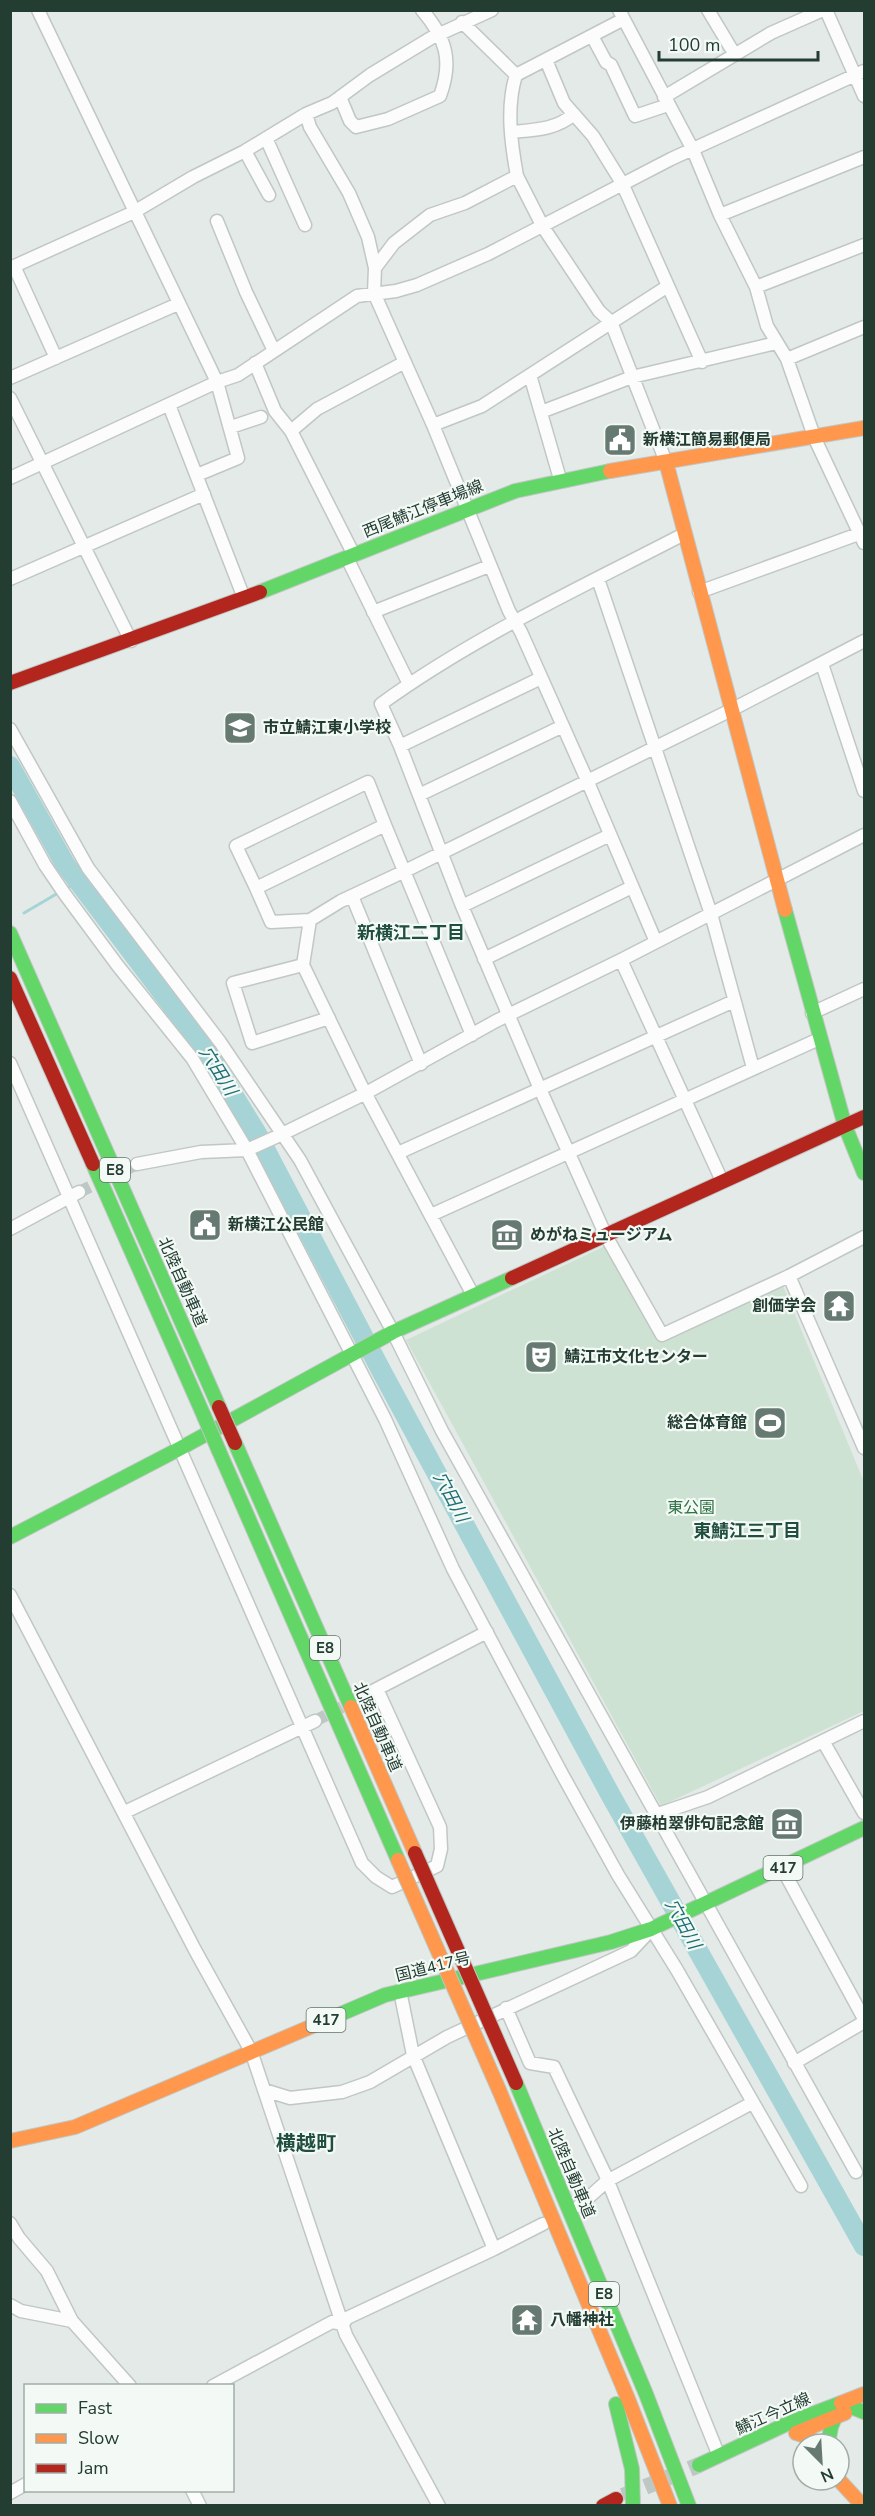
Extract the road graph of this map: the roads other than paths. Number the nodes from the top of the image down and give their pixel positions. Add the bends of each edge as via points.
1 (38, 10) edge
2 (422, 10) edge
3 (492, 10) edge
4 (708, 10) edge
5 (828, 12) edge
6 (621, 15) edge
7 (462, 22) junction
8 (439, 34) junction
9 (592, 36) junction
10 (735, 55) junction
11 (546, 60) junction
12 (860, 73) edge
13 (516, 75) junction
14 (864, 96) edge
15 (340, 97) junction
16 (666, 101) junction
17 (306, 114) junction
18 (574, 114) junction
19 (511, 132) junction
20 (266, 138) junction
21 (693, 150) junction
22 (245, 151) junction
23 (864, 157) edge
24 (517, 176) junction
25 (622, 183) junction
26 (269, 195) dead end
27 (134, 212) junction
28 (720, 215) junction
29 (217, 221) dead end
30 (305, 225) dead end
31 (543, 227) junction
32 (864, 245) edge
33 (12, 267) edge
34 (375, 268) junction
35 (668, 286) junction
36 (756, 287) junction
37 (374, 293) junction
38 (177, 304) junction
39 (611, 322) junction
40 (864, 327) edge
41 (776, 343) junction
42 (274, 351) junction
43 (56, 358) junction
44 (787, 359) junction
45 (405, 362) junction
46 (702, 362) junction
47 (255, 363) junction
48 (530, 375) junction
49 (632, 377) junction
50 (10, 378) edge
51 (217, 382) junction
52 (10, 398) edge
53 (169, 405) junction
54 (541, 412) junction
55 (261, 417) dead end
56 (433, 425) junction
57 (231, 427) junction
58 (864, 428) edge
59 (291, 430) junction
60 (815, 439) junction
61 (42, 462) junction
62 (666, 462) junction
63 (197, 475) junction
64 (10, 478) edge
65 (560, 479) junction
66 (204, 494) junction
67 (467, 508) junction
68 (684, 534) junction
69 (863, 536) edge
70 (83, 547) junction
71 (350, 556) junction
72 (489, 566) junction
73 (10, 579) edge
74 (598, 579) junction
75 (699, 592) junction
76 (244, 598) junction
77 (373, 612) junction
78 (515, 621) junction
79 (131, 641) junction
80 (864, 641) edge
81 (822, 664) junction
82 (541, 678) junction
83 (10, 683) edge
84 (409, 684) junction
85 (731, 710) junction
86 (563, 726) junction
87 (10, 729) edge
88 (400, 746) junction
89 (655, 747) junction
90 (587, 780) junction
91 (864, 791) edge
92 (419, 795) junction
93 (10, 801) edge
94 (385, 825) junction
95 (610, 835) junction
96 (864, 835) edge
97 (442, 852) junction
98 (405, 871) junction
99 (777, 879) junction
100 (632, 887) junction
101 (256, 888) junction
102 (352, 896) junction
103 (462, 906) junction
104 (711, 914) junction
105 (310, 920) junction
106 (10, 933) edge
107 (656, 942) junction
108 (484, 959) junction
109 (621, 960) junction
110 (303, 965) junction
111 (10, 978) edge
112 (864, 989) edge
113 (734, 1001) junction
114 (812, 1013) junction
115 (508, 1016) junction
116 (329, 1018) junction
117 (472, 1035) junction
118 (657, 1036) junction
119 (819, 1039) junction
120 (10, 1063) edge
121 (421, 1064) junction
122 (753, 1068) junction
123 (540, 1089) junction
124 (366, 1093) junction
125 (685, 1099) junction
126 (864, 1117) edge
127 (845, 1126) junction
128 (280, 1136) junction
129 (249, 1149) junction
130 (568, 1152) junction
131 (398, 1153) junction
132 (137, 1164) tunnel mouth
133 (864, 1173) edge
134 (722, 1181) junction
135 (74, 1195) junction
136 (431, 1215) junction
137 (10, 1229) edge
138 (606, 1236) junction
139 (864, 1237) edge
140 (789, 1276) junction
141 (473, 1295) junction
142 (393, 1332) junction
143 (351, 1355) junction
144 (864, 1448) edge
145 (179, 1449) junction
146 (10, 1538) edge
147 (10, 1595) edge
148 (487, 1632) junction
149 (315, 1721) tunnel mouth
150 (864, 1721) edge
151 (302, 1728) junction
152 (823, 1741) junction
153 (125, 1812) junction
154 (864, 1813) edge
155 (658, 1814) junction
156 (864, 1828) edge
157 (782, 1869) junction
158 (704, 1905) junction
159 (651, 1929) junction
160 (400, 1991) junction
161 (506, 2008) junction
162 (864, 2021) edge
163 (251, 2051) junction
164 (413, 2055) junction
165 (794, 2063) junction
166 (264, 2090) junction
167 (752, 2103) junction
168 (509, 2113) junction
169 (10, 2140) edge
170 (856, 2172) dead end
171 (607, 2181) junction
172 (801, 2186) dead end
173 (579, 2205) dead end
174 (10, 2223) edge
175 (543, 2224) dead end
176 (494, 2249) junction
177 (10, 2305) edge
178 (72, 2321) junction
179 (343, 2324) junction
180 (129, 2384) edge
181 (215, 2384) edge
182 (646, 2394) junction
183 (864, 2394) edge
184 (842, 2403) junction
185 (862, 2409) edge
186 (835, 2417) junction
187 (798, 2432) edge
188 (831, 2432) edge
189 (791, 2434) edge
190 (718, 2456) junction
191 (699, 2465) tunnel mouth
192 (24, 2485) edge
193 (848, 2492) edge
194 (10, 2493) edge
195 (616, 2499) tunnel mouth
196 (439, 2505) edge
197 (603, 2505) edge
198 (633, 2505) edge
199 (670, 2505) edge
200 (689, 2505) edge
201 (697, 2505) edge
202 (863, 2505) edge

1 - 27 street
2 - 8 street
3 - 7 street
4 - 10 street
5 - 10 street via 771,33
5 - 12 street
6 - 9 street
6 - 16 street
7 - 8 street
7 - 13 street
8 - 15 street
8 - 15 street via 446,50 447,71 440,96 388,119 356,127
9 - 11 street
9 - 16 street via 611,65 635,116
10 - 16 street
11 - 13 street
11 - 18 street via 564,103
12 - 14 street
12 - 21 street
13 - 19 street
15 - 17 street
16 - 21 street
17 - 20 street
17 - 34 street via 349,194 368,237
18 - 19 street via 553,126
18 - 25 street via 593,136
19 - 24 street
20 - 22 street
20 - 30 street
21 - 25 street
21 - 28 street
22 - 26 street
22 - 27 street
23 - 28 street
24 - 31 street
24 - 34 street via 465,203 430,215 394,243
25 - 31 street
25 - 35 street
27 - 33 street
27 - 38 street
28 - 36 street
29 - 42 street
31 - 37 street via 417,285
31 - 39 street via 598,311
32 - 36 street
33 - 43 street
34 - 37 street
35 - 39 street
35 - 46 street
36 - 41 street
37 - 42 street via 357,296
37 - 45 street
38 - 43 street
38 - 51 street
39 - 48 street
39 - 49 street
40 - 44 street
41 - 44 street
41 - 46 street
42 - 47 street
43 - 50 street
44 - 60 street
45 - 56 street
45 - 59 street via 317,409
46 - 49 street
47 - 51 street via 238,375
47 - 59 street via 275,411
48 - 54 street
48 - 56 street via 482,406
49 - 54 street
49 - 62 street
51 - 53 street
51 - 57 street
52 - 61 street
53 - 61 street
53 - 63 street
54 - 65 street
55 - 57 street
56 - 67 street
57 - 63 street via 238,458
58 - 60 main road, 西尾鯖江停車場線
59 - 71 street
60 - 62 main road, 西尾鯖江停車場線
60 - 69 street
61 - 64 street
61 - 70 street
62 - 65 main road, 西尾鯖江停車場線
62 - 68 main road
63 - 66 street
65 - 67 main road, 西尾鯖江停車場線
66 - 70 street
66 - 76 street
67 - 71 main road, 西尾鯖江停車場線
67 - 72 street
68 - 74 street
68 - 75 main road
69 - 75 street
70 - 73 street
70 - 79 street
71 - 76 main road, 西尾鯖江停車場線
71 - 77 street
72 - 77 street
72 - 78 street
74 - 78 street
74 - 89 street
75 - 85 main road
76 - 79 main road, 西尾鯖江停車場線
77 - 84 street
78 - 82 street
78 - 84 street
79 - 83 main road, 西尾鯖江停車場線
80 - 81 street
81 - 85 street
81 - 91 street
82 - 86 street
82 - 88 street
84 - 88 street via 381,704
85 - 89 street
85 - 99 main road
86 - 90 street
86 - 92 street
87 - 128 street via 88,868 220,1042
88 - 92 street
89 - 90 street
89 - 104 street
90 - 95 street
90 - 97 street
92 - 97 street
93 - 129 street via 64,893 192,1058
94 - 98 street
94 - 101 street
94 - 101 street via 368,782 256,836 236,846
95 - 100 street
95 - 103 street
96 - 99 street
97 - 98 street
97 - 103 street
98 - 102 street
98 - 117 street
99 - 104 street
99 - 114 main road
100 - 107 street
100 - 108 street
101 - 105 street via 271,922
102 - 105 street
102 - 121 street
103 - 108 street
104 - 107 street
104 - 113 street
105 - 110 street
106 - 182 main road, 北陸自動車道 / E8, bridge via 516,2083
107 - 109 street
108 - 115 street
109 - 115 street
109 - 118 street
110 - 116 street
110 - 116 street via 232,979 252,1043
111 - 168 main road, 北陸自動車道 / E8, bridge
112 - 114 street
113 - 118 street
113 - 122 street
114 - 119 main road
115 - 117 street
115 - 123 street
116 - 124 street
117 - 121 street
118 - 123 street
118 - 125 street
119 - 122 street
119 - 127 main road
120 - 135 street
121 - 124 street
122 - 125 street
123 - 130 street
123 - 131 street
124 - 128 street
124 - 131 street
125 - 130 street
125 - 134 street
126 - 127 main road
127 - 133 main road
127 - 134 main road
128 - 129 street
128 - 142 street via 300,1160
129 - 132 street via 201,1152
129 - 143 street
130 - 136 street
130 - 138 street
131 - 136 street
134 - 138 main road
135 - 137 street
135 - 145 street
136 - 141 street
138 - 140 street via 662,1335
138 - 141 main road
139 - 140 street
140 - 144 street
141 - 142 main road
142 - 143 main road
142 - 155 street via 442,1431
143 - 145 main road
143 - 148 street
145 - 146 main road
145 - 151 street
147 - 153 street
148 - 151 street via 373,1691 440,1827 437,1866 392,1887 362,1863
148 - 159 street
149 - 151 street
150 - 152 street
151 - 153 street
152 - 154 street
152 - 155 street via 708,1797
153 - 163 street
155 - 158 street
156 - 157 main road, 国道417号 / 417
157 - 158 main road, 国道417号 / 417
157 - 162 street
158 - 159 main road, 国道417号 / 417
158 - 165 street
159 - 160 main road, 国道417号 / 417 via 611,1942
159 - 161 street via 631,1951
159 - 167 street
160 - 163 main road, 国道417号 / 417
160 - 164 street
161 - 164 street
161 - 171 street via 530,2063 554,2067
162 - 165 street
163 - 166 street
163 - 169 main road, 国道417号 / 417 via 75,2127
164 - 166 street via 370,2082 342,2092 290,2098
164 - 176 street
165 - 170 street
166 - 179 street
167 - 171 street
167 - 172 street
168 - 198 main road via 611,2388 628,2446
168 - 199 main road, 北陸自動車道 / E8
171 - 173 street
171 - 190 street
174 - 178 street via 47,2271
175 - 176 street
176 - 179 street via 347,2318
177 - 178 street via 21,2311
178 - 180 street
179 - 181 street via 332,2322
179 - 196 street
182 - 200 main road, 北陸自動車道 / E8
182 - 201 main road
183 - 184 main road, 鯖江今立線
184 - 185 main road
184 - 186 main road
184 - 190 main road, 鯖江今立線
185 - 186 main road, 鯖江今立線
186 - 187 main road, 鯖江今立線
186 - 188 main road
189 - 190 main road, 鯖江今立線
190 - 191 main road, 鯖江今立線
192 - 194 street
193 - 202 main road
195 - 197 main road

